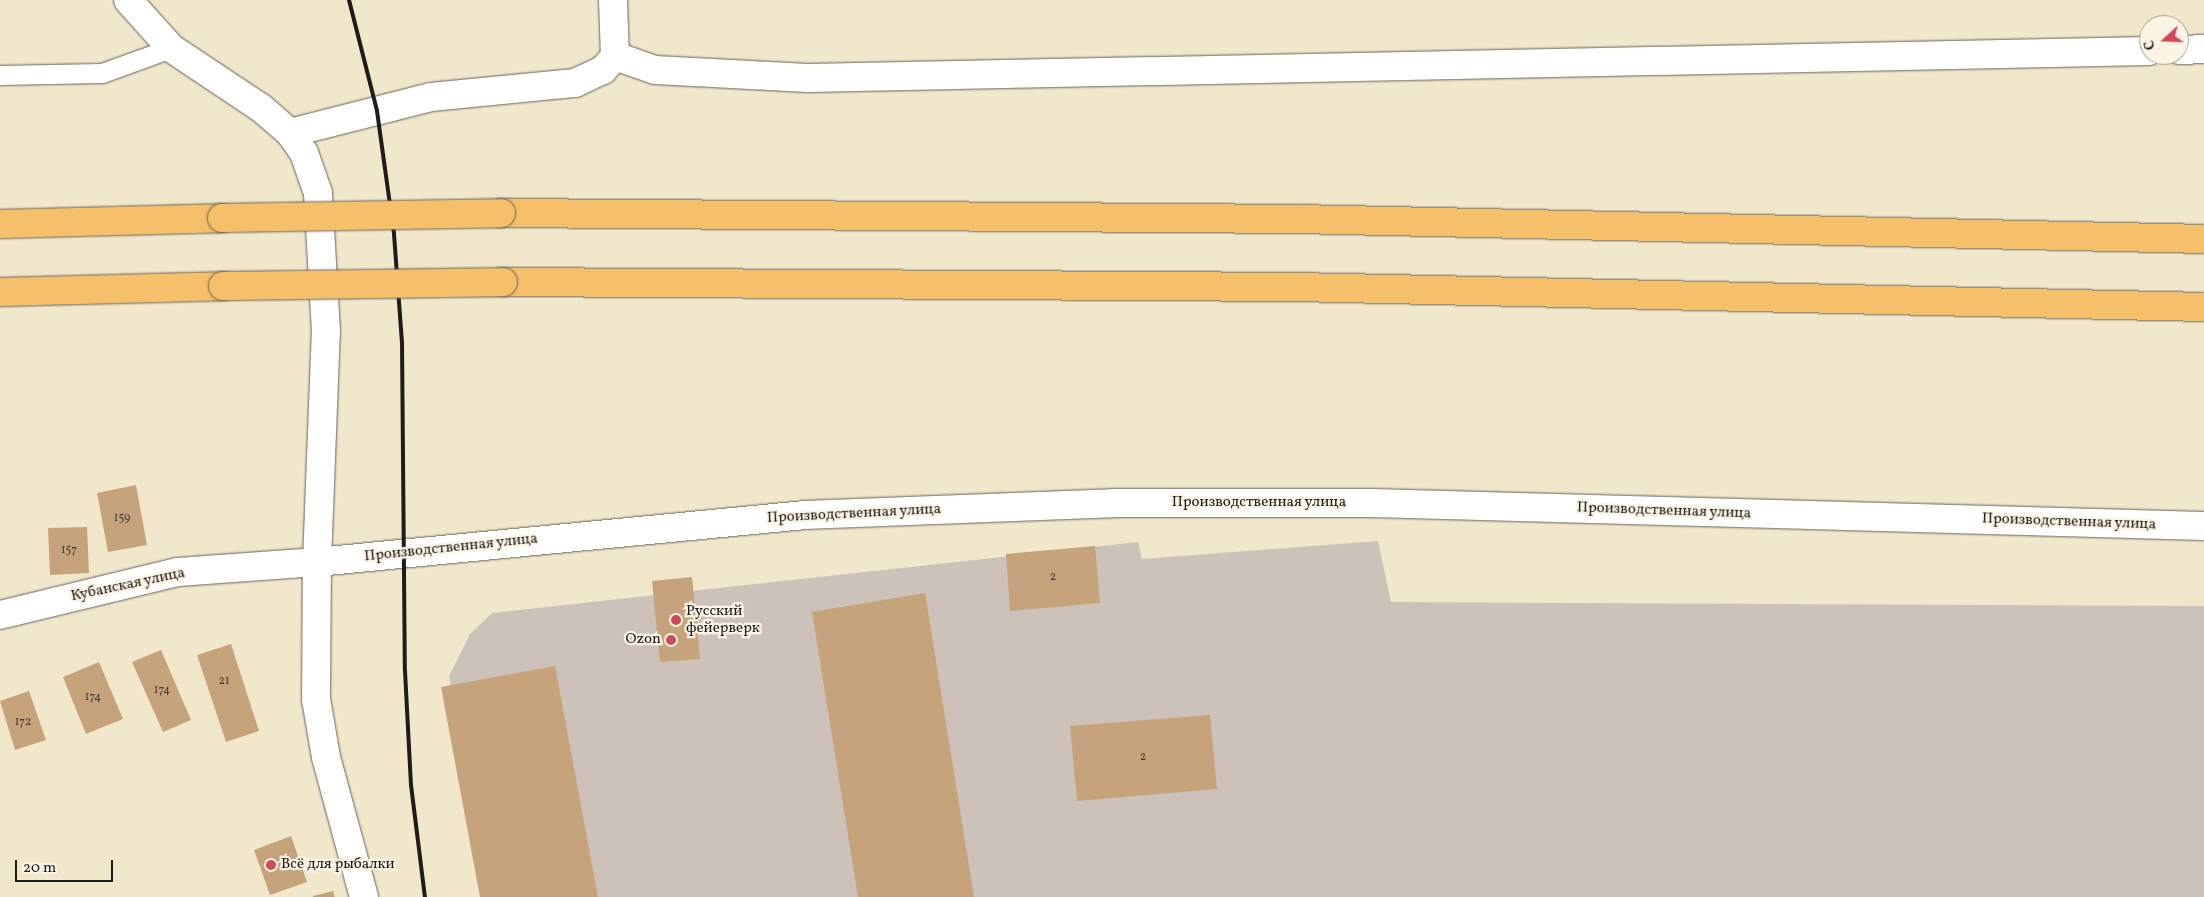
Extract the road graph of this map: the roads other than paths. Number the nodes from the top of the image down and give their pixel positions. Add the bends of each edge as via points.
1 (128, 0) edge
2 (613, 0) edge
3 (170, 48) junction
4 (2204, 49) edge
5 (2189, 50) edge
6 (2139, 51) edge
7 (615, 56) junction
8 (0, 75) edge
9 (290, 133) junction
10 (0, 224) edge
11 (2204, 239) edge
12 (0, 292) edge
13 (2204, 308) edge
14 (2204, 526) edge
15 (317, 562) junction
16 (0, 615) edge
17 (364, 897) edge

1 - 3 street
2 - 7 street
3 - 8 lane via 102,73
3 - 9 street via 261,108
4 - 5 street
6 - 7 street via 808,78 655,70
7 - 9 street via 603,70 575,83 431,97
9 - 15 street via 304,153 319,202 326,332
10 - 11 highway, bridge via 501,213 1297,219
12 - 13 highway, bridge via 503,282 1256,287
14 - 15 street, Производственная улица via 1372,503 1113,504 804,515
15 - 16 street, Кубанская улица via 178,572
15 - 17 street via 316,699 326,758

